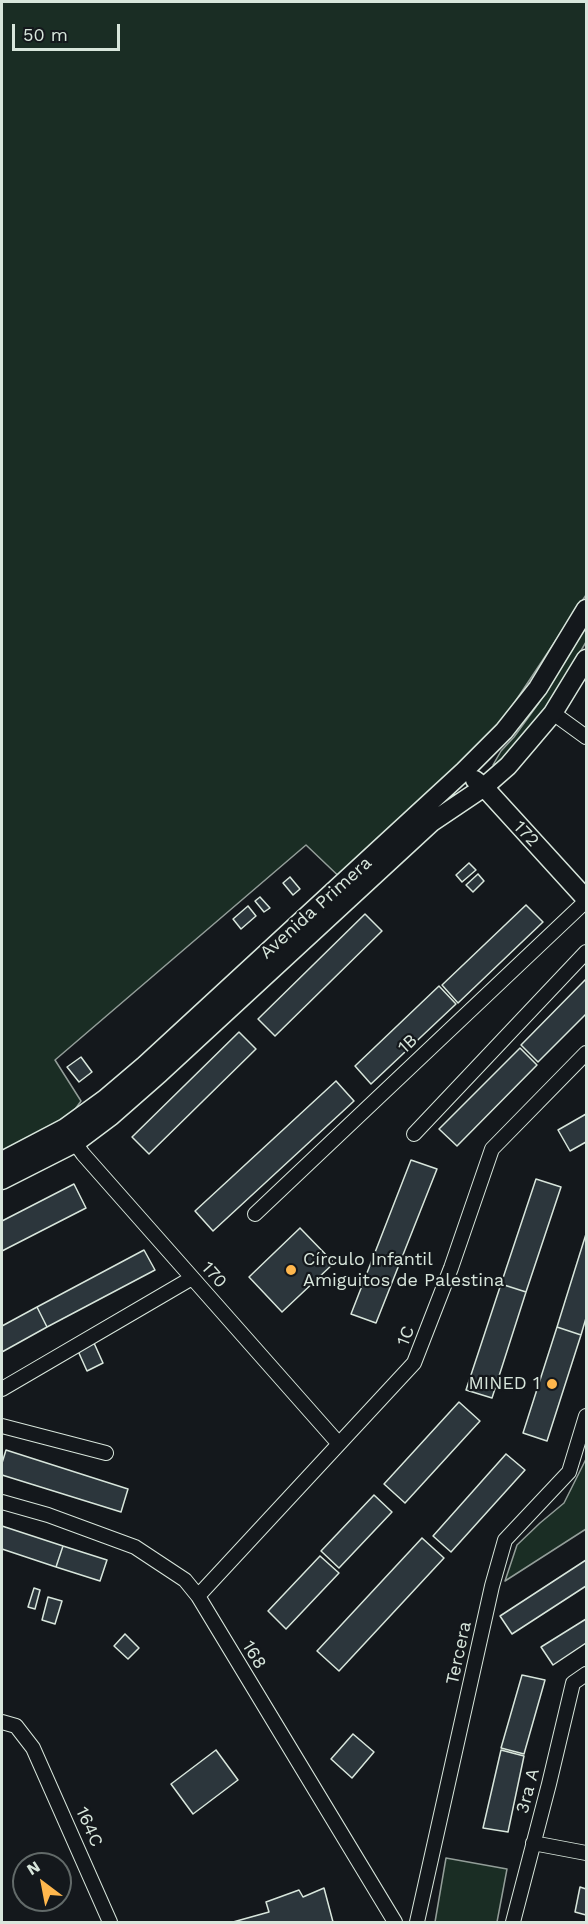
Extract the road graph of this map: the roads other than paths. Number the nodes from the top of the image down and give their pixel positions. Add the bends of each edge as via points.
1 (586, 609) edge
2 (586, 659) edge
3 (553, 713) junction
4 (586, 737) edge
5 (464, 771) junction
6 (484, 787) junction
7 (586, 900) edge
8 (586, 952) edge
9 (586, 1053) edge
10 (414, 1134) dead end
11 (70, 1136) junction
12 (2, 1161) edge
13 (2, 1180) edge
14 (255, 1214) dead end
15 (192, 1278) junction
16 (2, 1389) edge
17 (586, 1416) edge
18 (2, 1426) edge
19 (339, 1443) junction
20 (106, 1453) dead end
21 (2, 1502) edge
22 (198, 1596) junction
23 (586, 1674) edge
24 (2, 1722) edge
25 (533, 1843) junction
26 (586, 1853) edge
27 (110, 1923) edge
28 (395, 1923) edge
29 (417, 1923) edge
30 (513, 1923) edge

1 - 5 street, Avenida Primera via 538,688
2 - 3 street, Avenida Primera
3 - 4 street
3 - 6 street, Avenida Primera via 508,766
5 - 6 street, 172
5 - 11 street, Avenida Primera
6 - 7 street, 172
6 - 11 street, Avenida Primera via 432,822 111,1116
7 - 14 street, 1B
8 - 10 street
9 - 19 street, 1C via 492,1149 414,1364
11 - 12 street, Avenida Primera
11 - 13 street, Avenida Primera
11 - 15 street, 170
15 - 16 street
15 - 19 street, 170
17 - 29 street, Tercera via 569,1472 506,1540 492,1586
18 - 20 street
19 - 22 street, 1C
21 - 22 street, 168 via 135,1547 185,1580
22 - 28 street, 168
23 - 25 street, 3ra A via 573,1683
24 - 27 street, 164C via 16,1726 33,1748
25 - 26 street
25 - 30 street, 3ra A

